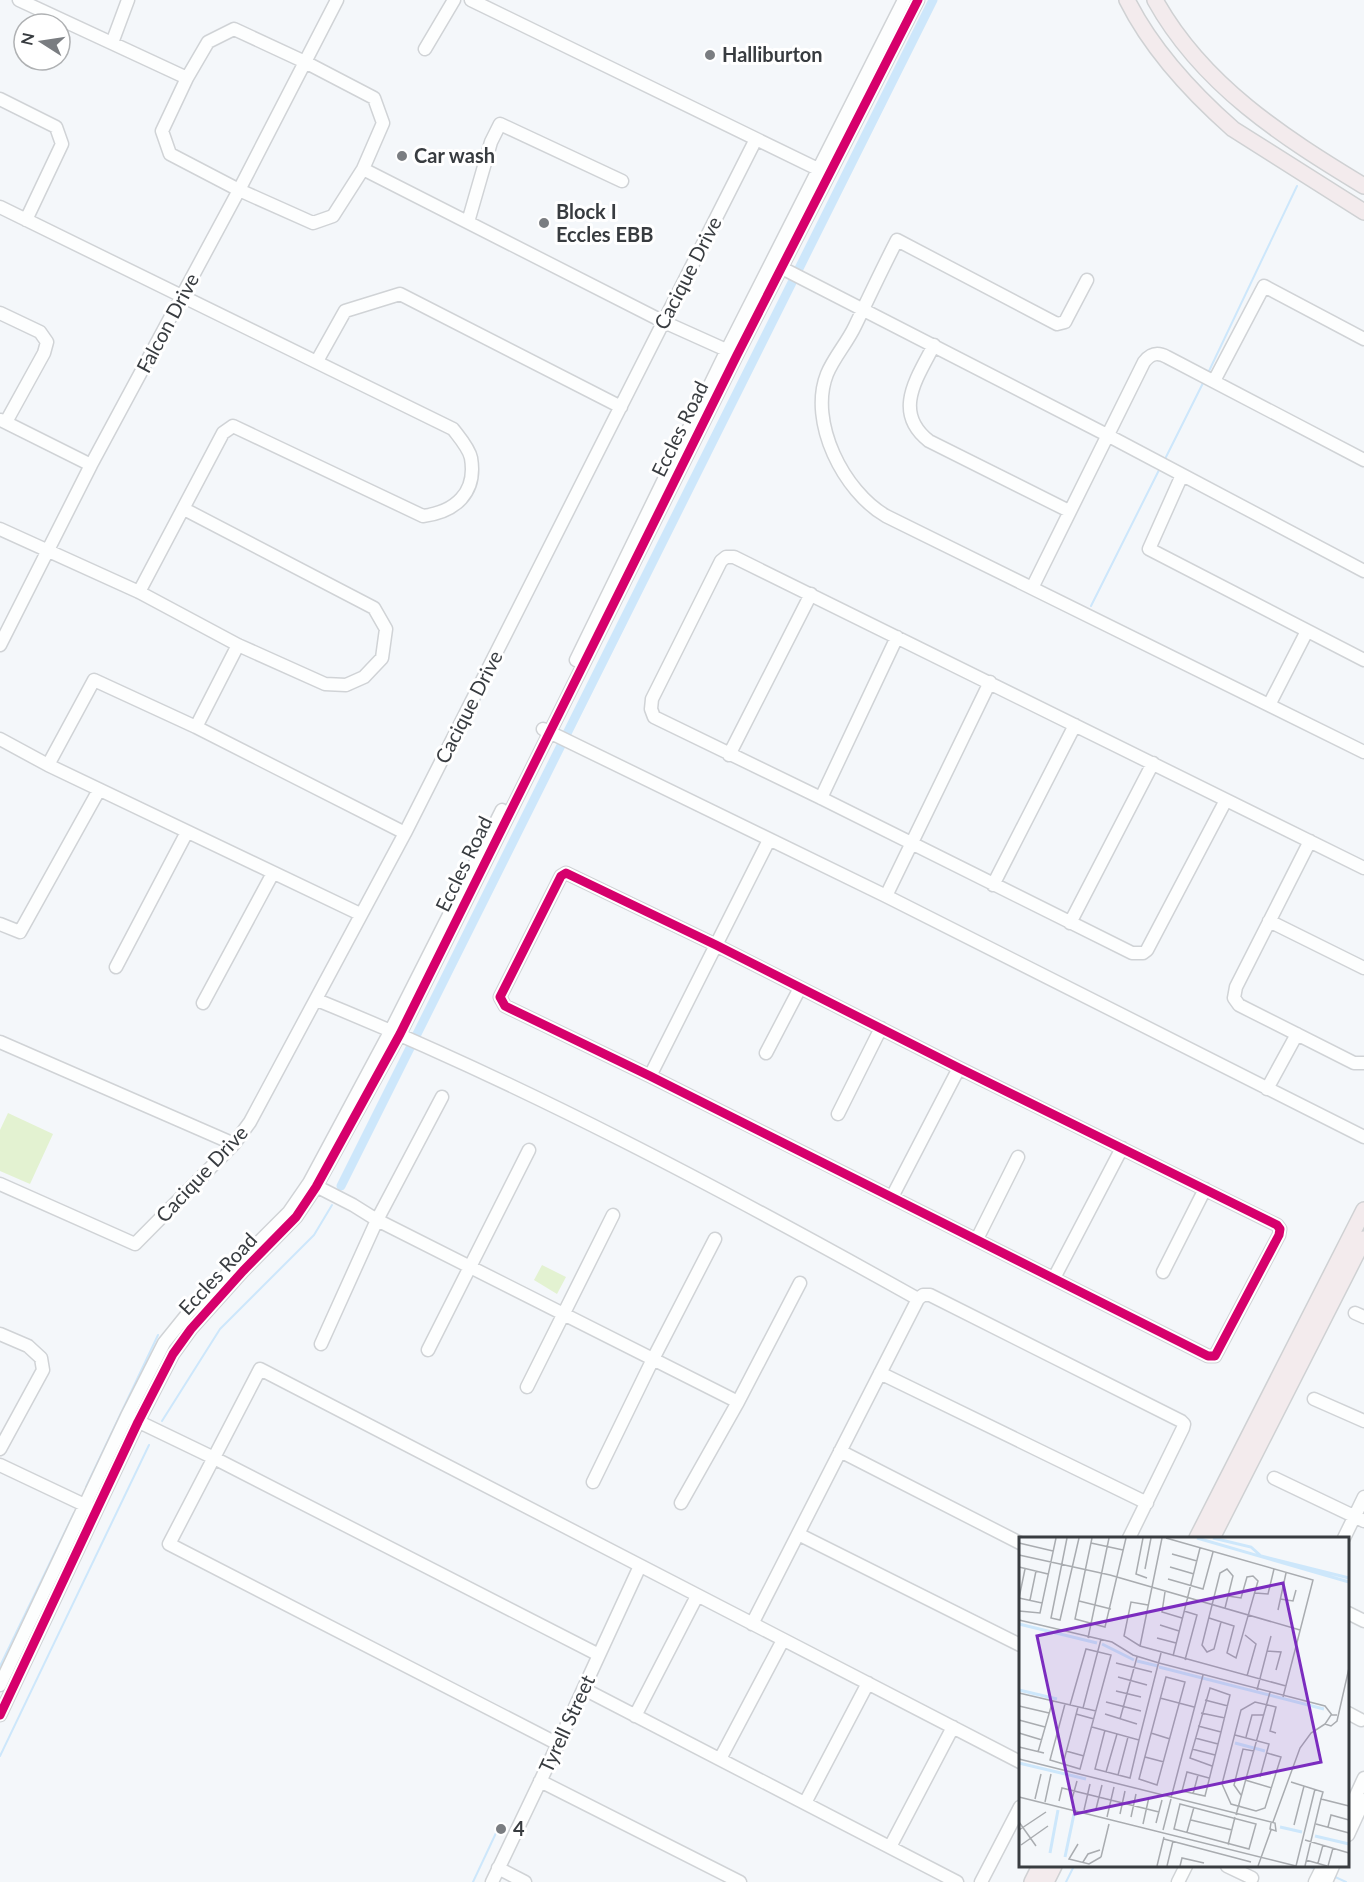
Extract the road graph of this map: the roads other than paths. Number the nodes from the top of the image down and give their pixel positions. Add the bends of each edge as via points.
1 (19, 0) edge
2 (128, 0) edge
3 (337, 0) edge
4 (453, 0) edge
5 (471, 0) edge
6 (904, 0) edge
7 (918, 0) edge
8 (1127, 0) edge
9 (1155, 0) edge
10 (112, 43) junction
11 (425, 49) dead end
12 (305, 62) junction
13 (187, 78) junction
14 (0, 99) edge
15 (756, 139) junction
16 (363, 169) junction
17 (824, 171) junction
18 (622, 181) dead end
19 (1364, 186) edge
20 (239, 190) junction
21 (0, 207) edge
22 (1364, 212) edge
23 (26, 220) junction
24 (468, 222) junction
25 (777, 266) junction
26 (1087, 280) dead end
27 (183, 296) junction
28 (862, 310) junction
29 (0, 313) edge
30 (664, 321) junction
31 (1364, 339) edge
32 (934, 345) junction
33 (732, 353) junction
34 (317, 361) junction
35 (1214, 381) junction
36 (621, 407) junction
37 (3, 420) edge
38 (1107, 435) junction
39 (1364, 460) edge
40 (91, 465) junction
41 (1182, 475) junction
42 (184, 509) junction
43 (1069, 511) junction
44 (0, 529) edge
45 (47, 552) junction
46 (1364, 571) edge
47 (1032, 588) junction
48 (139, 592) junction
49 (811, 594) junction
50 (1307, 631) junction
51 (897, 637) junction
52 (0, 645) edge
53 (238, 645) junction
54 (1364, 660) edge
55 (990, 682) junction
56 (1269, 705) junction
57 (1075, 725) junction
58 (196, 727) junction
59 (546, 730) junction
60 (0, 739) edge
61 (1364, 752) edge
62 (729, 754) junction
63 (1153, 763) junction
64 (48, 765) junction
65 (99, 790) junction
66 (821, 798) junction
67 (1226, 800) junction
68 (187, 832) junction
69 (405, 833) junction
70 (769, 840) junction
71 (1310, 841) junction
72 (911, 844) junction
73 (1364, 868) edge
74 (273, 873) junction
75 (993, 885) junction
76 (886, 896) junction
77 (360, 914) junction
78 (1269, 921) junction
79 (1070, 923) junction
80 (0, 924) edge
81 (716, 945) junction
82 (116, 967) dead end
83 (1364, 968) edge
84 (800, 988) junction
85 (317, 1000) junction
86 (203, 1003) dead end
87 (881, 1029) junction
88 (395, 1032) junction
89 (1297, 1034) junction
90 (0, 1042) edge
91 (766, 1053) dead end
92 (1364, 1063) edge
93 (959, 1068) junction
94 (650, 1076) junction
95 (1267, 1089) junction
96 (442, 1097) dead end
97 (838, 1114) dead end
98 (1364, 1137) edge
99 (234, 1144) junction
100 (1122, 1148) junction
101 (529, 1150) dead end
102 (1018, 1157) dead end
103 (0, 1184) edge
104 (313, 1185) junction
105 (1204, 1189) junction
106 (892, 1197) junction
107 (1364, 1210) edge
108 (613, 1215) dead end
109 (377, 1220) junction
110 (715, 1239) dead end
111 (977, 1239) junction
112 (1364, 1239) edge
113 (470, 1267) junction
114 (1162, 1272) dead end
115 (1054, 1278) junction
116 (800, 1283) dead end
117 (918, 1299) junction
118 (562, 1313) junction
119 (0, 1334) edge
120 (321, 1344) dead end
121 (429, 1350) dead end
122 (653, 1359) junction
123 (880, 1373) junction
124 (527, 1387) dead end
125 (1314, 1399) dead end
126 (738, 1402) junction
127 (132, 1419) junction
128 (1364, 1421) edge
129 (0, 1449) edge
130 (840, 1451) junction
131 (214, 1458) junction
132 (0, 1465) edge
133 (1274, 1478) dead end
134 (593, 1482) dead end
135 (1364, 1497) edge
136 (681, 1503) dead end
137 (1147, 1503) junction
138 (91, 1508) junction
139 (1359, 1519) edge
140 (798, 1534) junction
141 (1131, 1537) edge
142 (1198, 1537) edge
143 (1213, 1537) edge
144 (1346, 1537) edge
145 (1019, 1542) edge
146 (640, 1566) junction
147 (698, 1596) junction
148 (1349, 1614) edge
149 (1364, 1621) edge
150 (752, 1624) junction
151 (783, 1640) junction
152 (1019, 1644) edge
153 (600, 1654) junction
154 (868, 1683) junction
155 (0, 1685) edge
156 (584, 1689) junction
157 (1349, 1714) edge
158 (0, 1715) edge
159 (635, 1716) junction
160 (1361, 1720) dead end
161 (953, 1727) junction
162 (558, 1744) junction
163 (720, 1759) junction
164 (1019, 1761) edge
165 (1364, 1778) edge
166 (540, 1781) junction
167 (1364, 1800) edge
168 (805, 1803) junction
169 (1019, 1809) edge
170 (1349, 1809) edge
171 (1349, 1831) edge
172 (890, 1847) junction
173 (1040, 1867) edge
174 (1054, 1867) edge
175 (1186, 1867) edge
176 (1229, 1867) edge
177 (1322, 1867) edge
178 (1333, 1867) edge
179 (498, 1868) junction
180 (1252, 1878) dead end
181 (492, 1882) edge
182 (525, 1882) edge
183 (740, 1882) edge
184 (957, 1882) edge
185 (981, 1882) edge
186 (1032, 1882) edge
187 (1046, 1882) edge
188 (1178, 1882) edge
189 (1315, 1882) edge
190 (1326, 1882) edge

1 - 10 street
2 - 10 street
3 - 12 street, Falcon Drive
4 - 11 street
5 - 15 street
6 - 17 street, Eccles Road
7 - 17 street, Eccles Road
8 - 22 main road via 1141,27 1189,88 1233,129
9 - 19 main road via 1199,63 1244,106 1299,147
10 - 13 street
12 - 13 street via 234,29 208,42
12 - 16 street via 374,98 383,123
12 - 20 street, Falcon Drive
13 - 20 street via 162,131 170,154
14 - 23 street via 56,127 62,144
15 - 17 street
15 - 30 street, Cacique Drive
16 - 20 street via 333,216 313,223
16 - 24 street
17 - 25 street, Eccles Road
18 - 24 street via 500,124
20 - 27 street, Falcon Drive
21 - 23 street
23 - 27 street
24 - 30 street
25 - 28 street
25 - 33 street, Eccles Road
26 - 28 street via 1065,322 1058,324 897,240
27 - 34 street
27 - 40 street, Falcon Drive
28 - 32 street
28 - 47 street via 827,374 825,386 823,411 837,463 876,510
29 - 37 street via 40,332 47,342
30 - 33 street
30 - 36 street, Cacique Drive
31 - 35 street via 1264,286
32 - 38 street
32 - 43 street via 910,395 911,418 916,428 929,441
33 - 59 street, Eccles Road
34 - 36 street via 345,311 400,294
34 - 42 street via 453,429 471,456 471,483 458,502 440,514 423,516 233,426 223,433
35 - 38 street via 1153,354 1144,362
35 - 39 street
36 - 69 street, Cacique Drive
37 - 40 street
38 - 41 street
38 - 43 street
40 - 45 street, Falcon Drive
41 - 46 street
41 - 50 street via 1149,549
42 - 48 street
42 - 53 street via 374,608 386,629 381,658 364,677 346,685 325,684
43 - 47 street
44 - 45 street
45 - 48 street
45 - 52 street, Falcon Drive
47 - 56 street
48 - 53 street
49 - 51 street
49 - 62 street
49 - 62 street via 734,557 721,561 652,699 651,709 654,717
50 - 54 street
50 - 56 street
51 - 55 street
51 - 66 street
53 - 58 street
55 - 57 street
55 - 72 street
56 - 61 street
57 - 63 street
57 - 75 street
58 - 64 street via 94,680
58 - 69 street
59 - 70 street
59 - 88 street, Eccles Road
60 - 64 street
62 - 66 street
63 - 67 street
63 - 79 street
64 - 65 street
65 - 68 street
65 - 80 street via 21,932
66 - 72 street
67 - 71 street
67 - 79 street via 1147,950 1132,953
68 - 74 street
68 - 82 street
69 - 77 street, Cacique Drive
70 - 76 street
70 - 81 street
71 - 73 street
71 - 78 street
72 - 75 street
72 - 76 street
74 - 77 street
74 - 86 street
75 - 79 street
76 - 95 street
77 - 85 street, Cacique Drive
78 - 83 street
78 - 89 street via 1234,998 1239,1005
81 - 84 street
81 - 94 street
81 - 94 street via 566,873 561,876 500,997 505,1006
84 - 87 street
84 - 91 street
85 - 88 street
85 - 99 street, Cacique Drive
87 - 93 street
87 - 97 street
88 - 104 street, Eccles Road
88 - 117 street via 587,1123
89 - 92 street via 1354,1063
89 - 95 street
90 - 99 street
93 - 100 street
93 - 106 street
94 - 106 street
95 - 98 street
96 - 109 street
99 - 103 street, Cacique Drive via 135,1244
100 - 105 street
100 - 115 street
101 - 113 street
102 - 111 street
104 - 109 street
104 - 127 street, Eccles Road via 296,1217 191,1329
105 - 114 street
105 - 115 street via 1280,1229 1215,1356 1208,1356
106 - 111 street
107 - 142 main road
108 - 118 street
109 - 113 street
109 - 120 street
110 - 122 street
111 - 115 street
112 - 143 main road
113 - 118 street
113 - 121 street
116 - 126 street
117 - 123 street
117 - 137 street via 930,1295 1181,1420 1183,1428
118 - 122 street
118 - 124 street
119 - 129 street via 28,1346 41,1358 43,1370
122 - 126 street
122 - 134 street
123 - 130 street
123 - 137 street
125 - 128 street
126 - 136 street
127 - 131 street
127 - 138 street, Eccles Road
130 - 140 street
130 - 145 street
131 - 146 street via 260,1369
131 - 153 street
131 - 162 street via 170,1544
132 - 138 street
133 - 139 street
135 - 139 street
137 - 141 street
138 - 155 street, Eccles Road
138 - 158 street, Eccles Road
139 - 144 street
140 - 150 street
140 - 152 street
146 - 147 street
146 - 153 street, Tyrell Street
147 - 150 street
147 - 159 street
148 - 149 street
150 - 151 street
151 - 154 street
151 - 163 street
153 - 156 street, Tyrell Street
154 - 161 street
154 - 168 street
156 - 159 street
156 - 162 street, Tyrell Street
157 - 160 street
159 - 163 street
161 - 164 street
161 - 172 street
162 - 166 street, Tyrell Street
163 - 168 street
165 - 170 street
166 - 179 street, Tyrell Street
166 - 183 street
167 - 171 street
168 - 172 street
169 - 185 street
172 - 184 street
173 - 186 main road
174 - 187 main road
175 - 188 street
176 - 180 street
177 - 189 street
178 - 190 street
179 - 181 street, Tyrell Street
179 - 182 street

